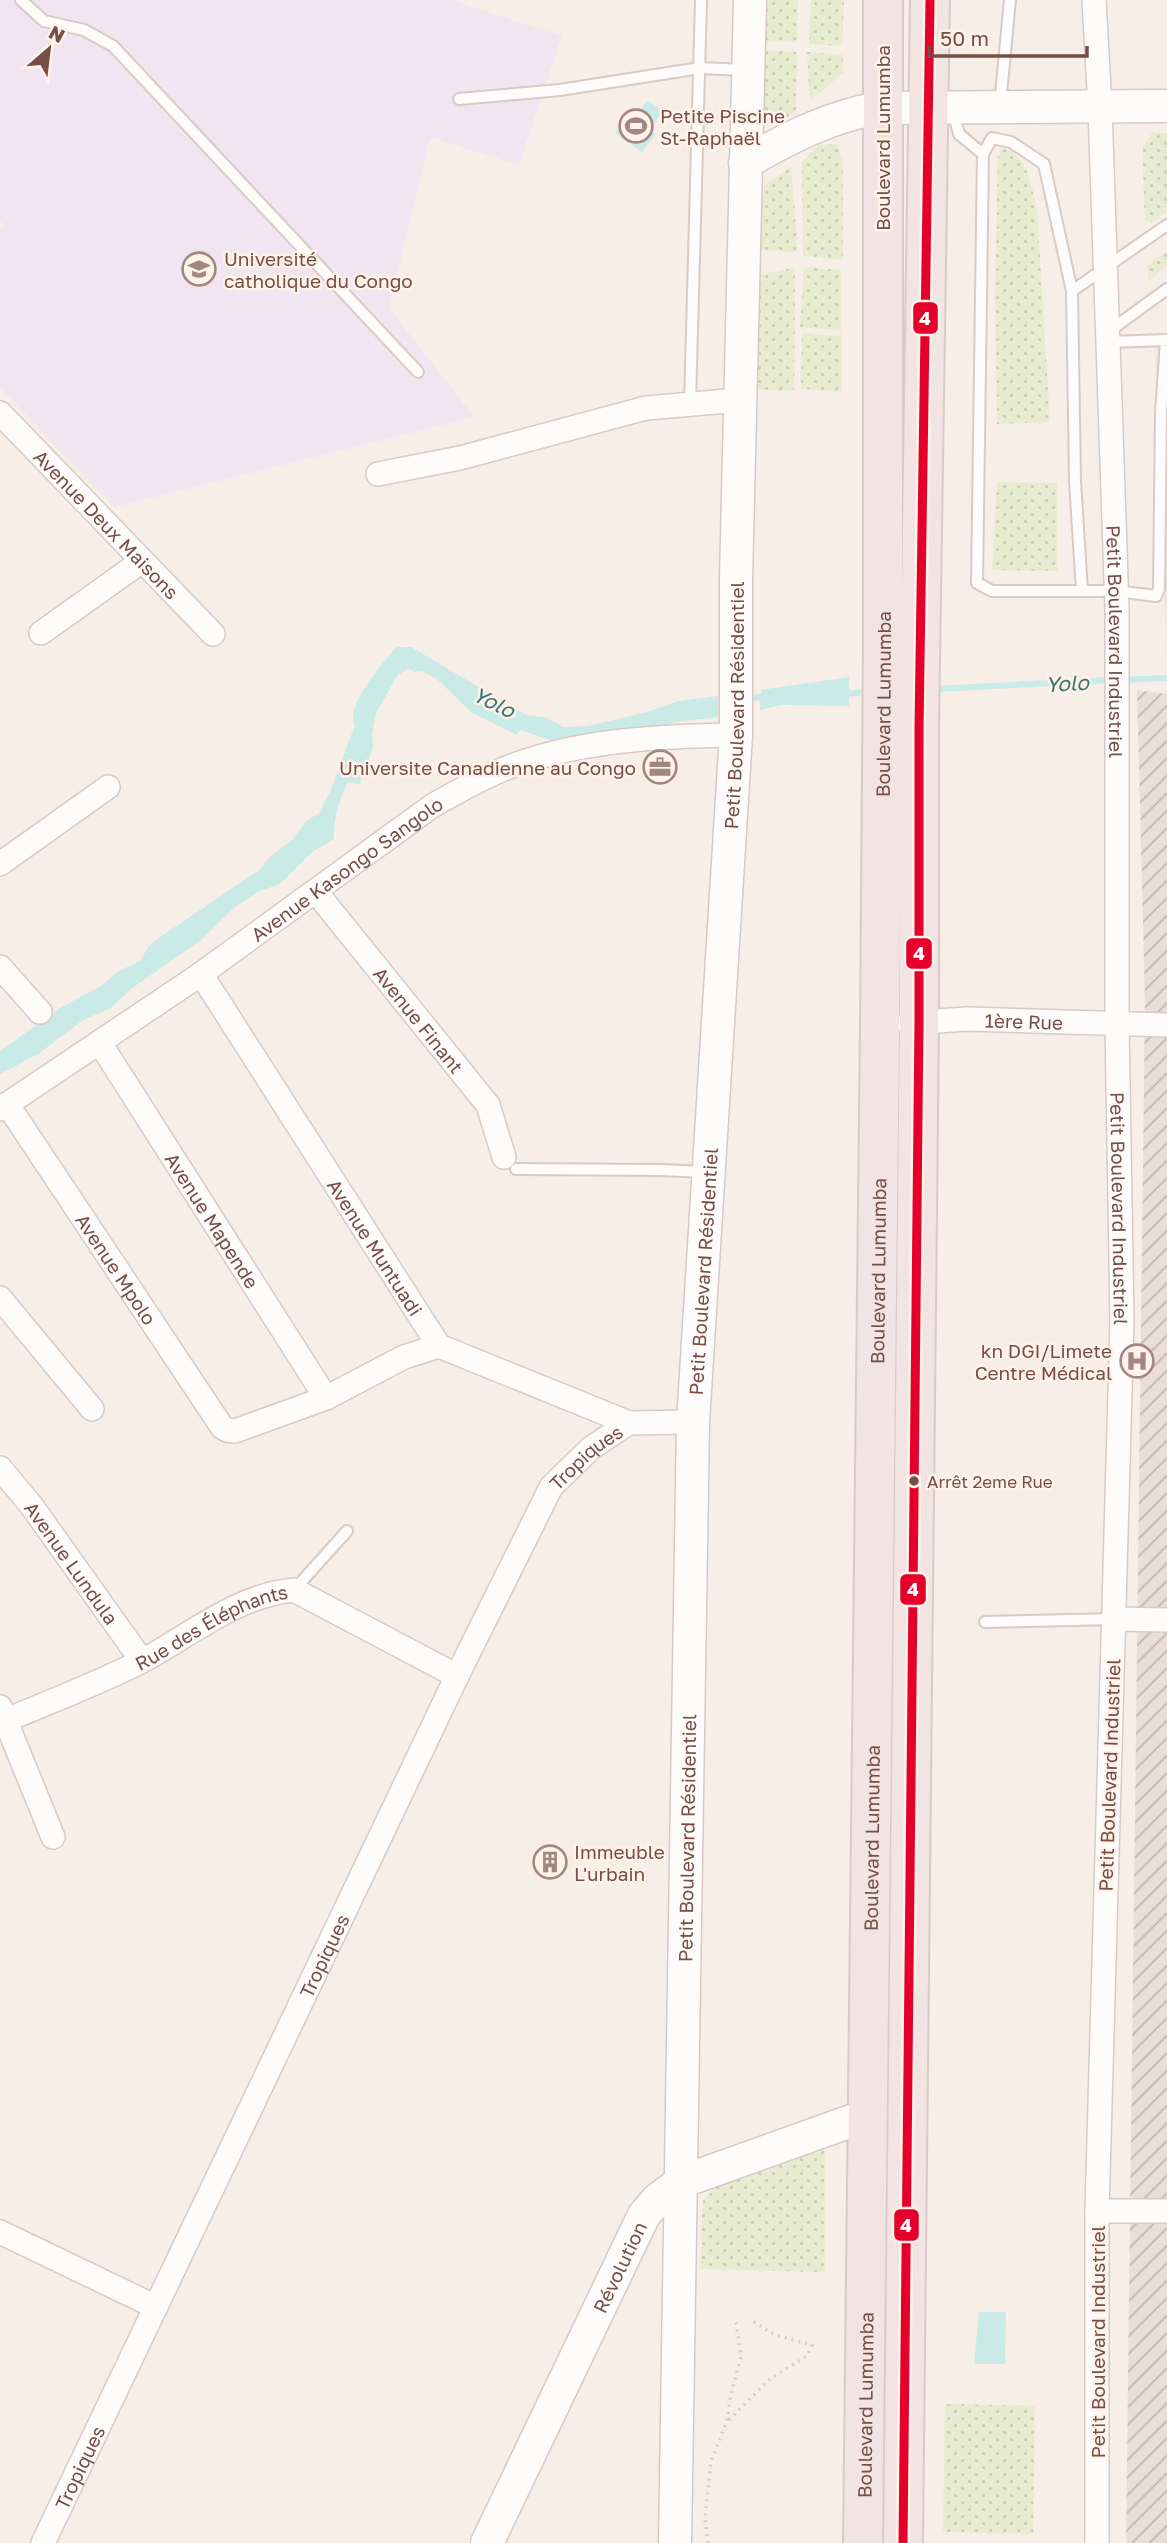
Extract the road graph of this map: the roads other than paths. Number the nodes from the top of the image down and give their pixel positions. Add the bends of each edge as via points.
1 (21, 0) edge
2 (701, 0) edge
3 (750, 0) edge
4 (883, 0) edge
5 (930, 0) edge
6 (1010, 0) edge
7 (1094, 0) edge
8 (700, 68) junction
9 (748, 70) junction
10 (459, 99) dead end
11 (1167, 106) edge
12 (881, 108) junction
13 (940, 108) junction
14 (1000, 108) junction
15 (1100, 108) junction
16 (983, 154) junction
17 (745, 163) junction
18 (1167, 225) edge
19 (1105, 267) junction
20 (1167, 289) edge
21 (1072, 291) junction
22 (1108, 337) junction
23 (1167, 341) edge
24 (418, 372) dead end
25 (740, 400) junction
26 (690, 404) junction
27 (0, 413) edge
28 (378, 474) dead end
29 (142, 561) junction
30 (1082, 591) junction
31 (1116, 600) junction
32 (41, 633) dead end
33 (213, 634) dead end
34 (736, 728) junction
35 (901, 729) junction
36 (108, 786) dead end
37 (0, 864) edge
38 (316, 892) junction
39 (0, 967) edge
40 (201, 974) junction
41 (40, 1012) dead end
42 (919, 1022) junction
43 (1117, 1024) junction
44 (880, 1025) junction
45 (1167, 1025) edge
46 (100, 1042) junction
47 (4, 1107) edge
48 (510, 1163) joint
49 (708, 1172) junction
50 (0, 1298) edge
51 (439, 1346) junction
52 (326, 1398) junction
53 (92, 1409) dead end
54 (693, 1422) junction
55 (629, 1423) junction
56 (0, 1468) edge
57 (347, 1531) dead end
58 (294, 1590) junction
59 (1114, 1619) junction
60 (1167, 1620) edge
61 (985, 1622) dead end
62 (142, 1661) junction
63 (457, 1676) junction
64 (2, 1717) edge
65 (53, 1837) dead end
66 (868, 2115) junction
67 (681, 2182) junction
68 (1097, 2211) junction
69 (1167, 2211) edge
70 (0, 2232) edge
71 (156, 2306) junction
72 (43, 2543) edge
73 (487, 2543) edge
74 (676, 2543) edge
75 (863, 2543) edge
76 (902, 2543) edge
77 (1097, 2543) edge

1 - 24 lane via 44,21 84,30 113,46
2 - 8 lane
3 - 9 street, Petit Boulevard Résidentiel
4 - 12 highway, Boulevard Lumumba
5 - 13 highway, Boulevard Lumumba
6 - 14 lane
7 - 15 street, Petit Boulevard Industriel
8 - 9 lane
8 - 10 lane via 561,90
8 - 26 lane
9 - 17 street, Petit Boulevard Résidentiel
11 - 15 street
12 - 13 street
12 - 17 street via 837,118
12 - 35 highway, Boulevard Lumumba via 883,641
13 - 14 street
13 - 16 lane via 959,134
13 - 35 highway, Boulevard Lumumba via 920,638
14 - 15 street
15 - 19 street, Petit Boulevard Industriel
16 - 21 lane via 992,138 1012,142 1044,164
16 - 30 lane via 978,583 992,591
17 - 25 street, Petit Boulevard Résidentiel
18 - 19 lane
19 - 21 lane
19 - 22 street, Petit Boulevard Industriel
20 - 22 lane
21 - 30 lane
22 - 23 lane
22 - 31 street, Petit Boulevard Industriel
23 - 31 lane via 1161,413 1159,589 1156,596
25 - 26 street
25 - 34 street, Petit Boulevard Résidentiel
26 - 28 street via 646,408 460,458
27 - 29 street, Avenue Deux Maisons
29 - 32 street
29 - 33 street, Avenue Deux Maisons
30 - 31 lane
31 - 43 street, Petit Boulevard Industriel
34 - 38 street, Avenue Kasongo Sangolo via 586,747 510,767 432,806
34 - 49 street, Petit Boulevard Résidentiel
35 - 42 highway, Boulevard Lumumba
35 - 44 highway, Boulevard Lumumba
36 - 37 street
38 - 40 street, Avenue Kasongo Sangolo
38 - 48 street, Avenue Finant via 488,1105
39 - 41 street
40 - 46 street, Avenue Kasongo Sangolo
40 - 51 street, Avenue Muntuadi
42 - 43 street, 1ère Rue
42 - 44 street, 1ère Rue
42 - 76 highway, Boulevard Lumumba
43 - 45 street, 1ère Rue
43 - 59 street, Petit Boulevard Industriel via 1122,1321
44 - 66 highway, Boulevard Lumumba
46 - 47 street, Avenue Kasongo Sangolo
46 - 52 street, Avenue Mapende
47 - 52 street, Avenue Mpolo via 222,1427 235,1431
48 - 49 lane
49 - 54 street, Petit Boulevard Résidentiel
50 - 53 street
51 - 52 street via 404,1357
51 - 55 street
54 - 55 street, Tropiques
54 - 67 street, Petit Boulevard Résidentiel
55 - 63 street, Tropiques via 591,1448 551,1487
56 - 62 street, Avenue Lundula
57 - 58 lane
58 - 62 street, Rue des Éléphants via 272,1592 236,1607
58 - 63 street, Rue des Éléphants
59 - 60 street
59 - 61 lane
59 - 68 street, Petit Boulevard Industriel
62 - 64 street, Rue des Éléphants
63 - 71 street, Tropiques
64 - 65 street
66 - 67 street, Révolution
66 - 75 highway, Boulevard Lumumba
67 - 73 street, Révolution via 644,2215
67 - 74 street, Petit Boulevard Résidentiel
68 - 69 street
68 - 77 street, Petit Boulevard Industriel
70 - 71 street
71 - 72 street, Tropiques

